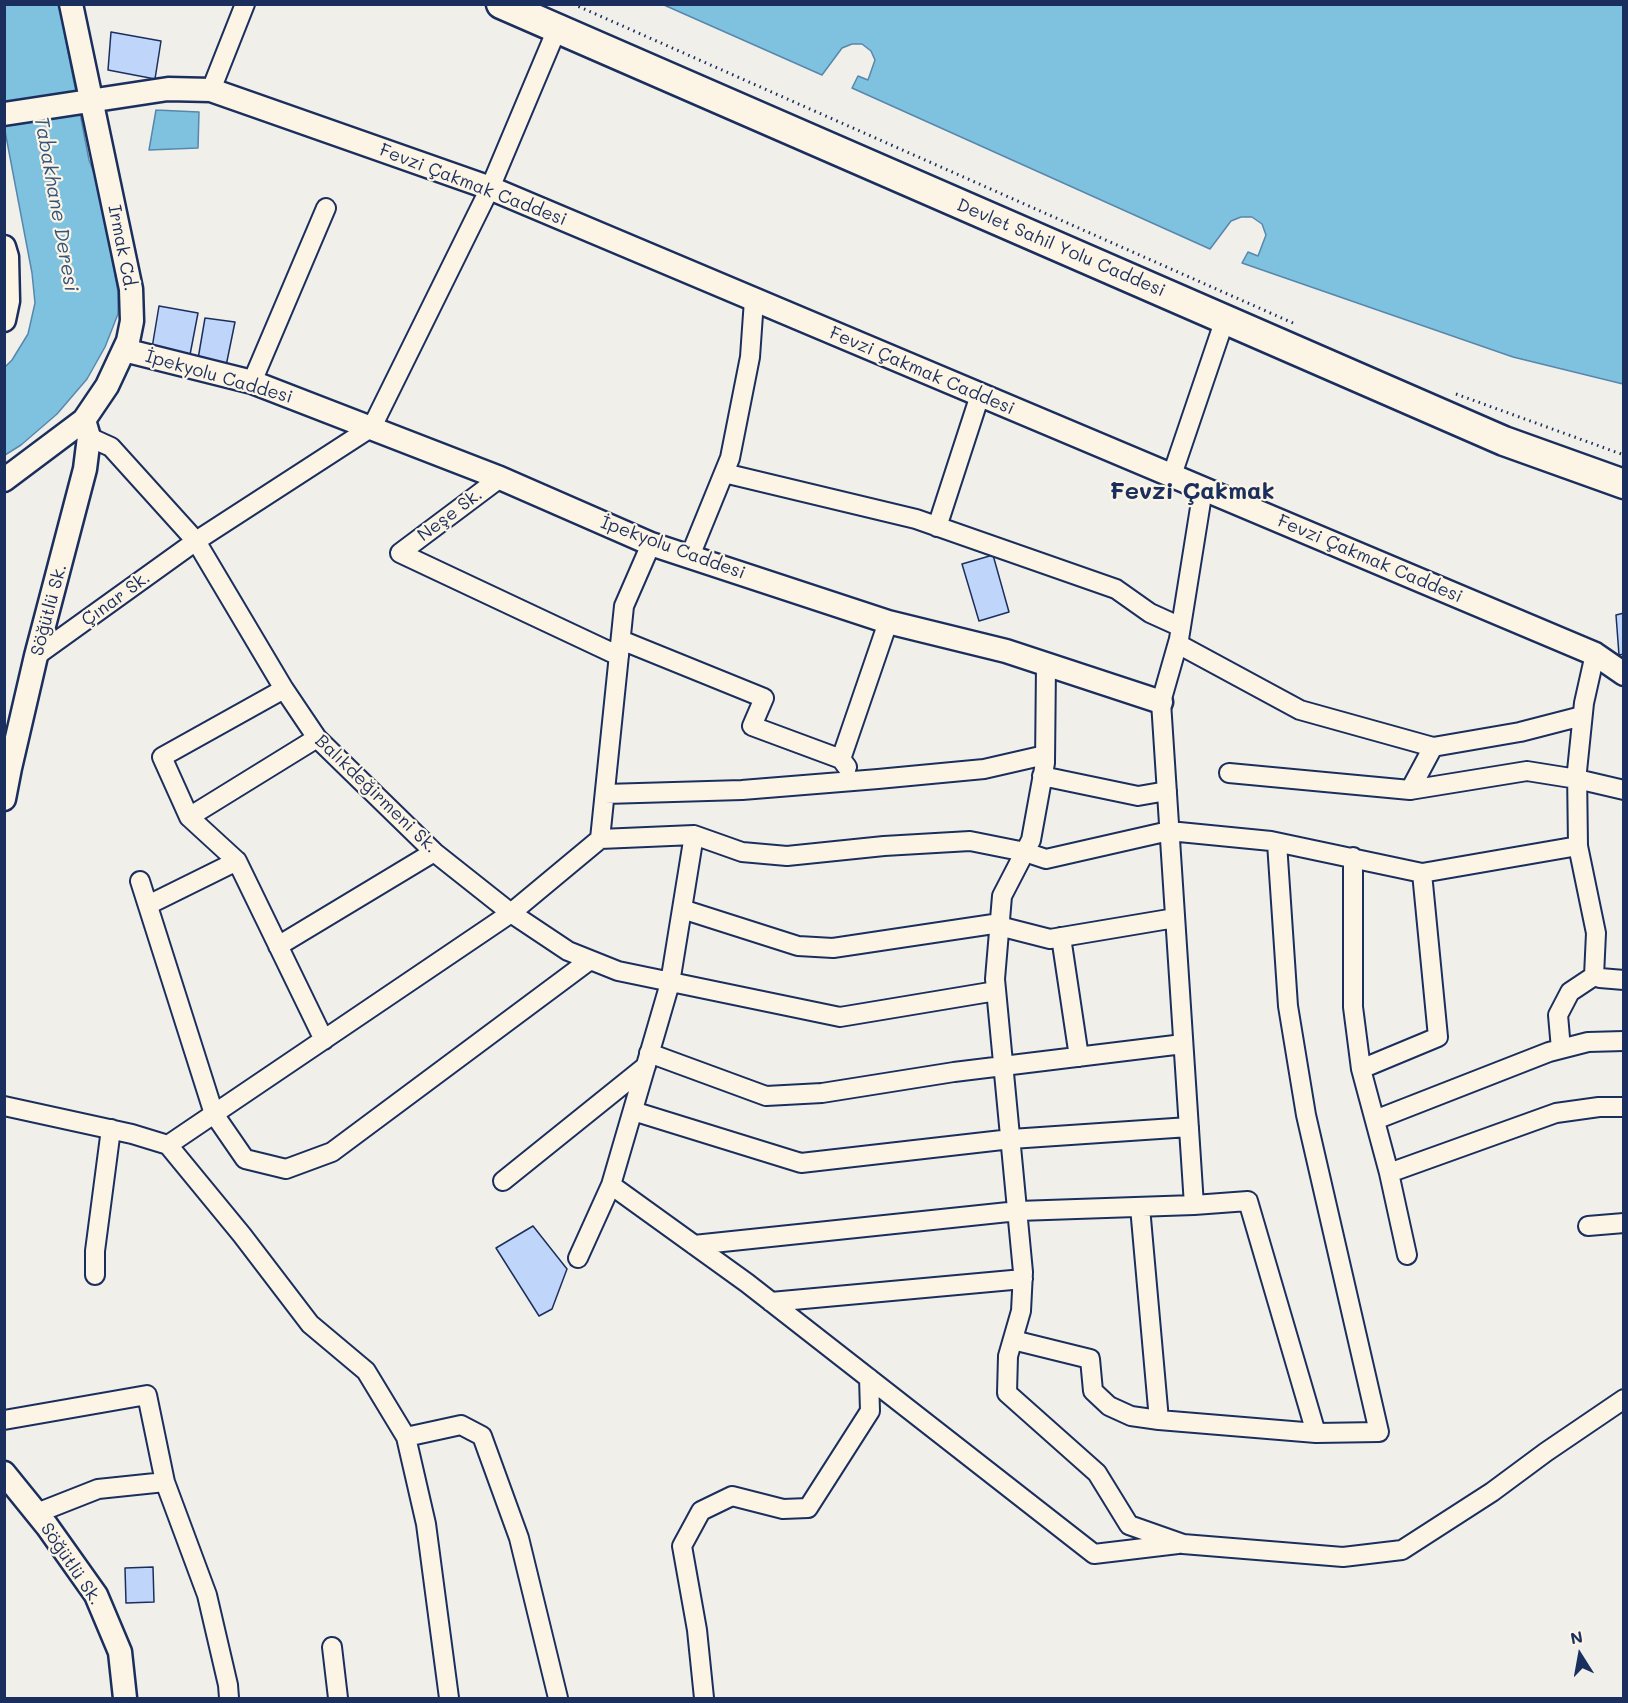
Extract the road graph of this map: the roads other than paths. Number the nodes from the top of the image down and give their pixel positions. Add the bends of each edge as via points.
1 (71, 4) edge
2 (245, 4) edge
3 (501, 4) edge
4 (532, 4) edge
5 (557, 29) junction
6 (211, 90) junction
7 (85, 100) junction
8 (4, 114) edge
9 (490, 188) junction
10 (326, 208) dead end
11 (4, 248) edge
12 (754, 300) junction
13 (1225, 319) junction
14 (4, 320) edge
15 (124, 350) junction
16 (252, 382) junction
17 (981, 395) junction
18 (372, 427) junction
19 (87, 429) junction
20 (1623, 466) edge
21 (724, 473) junction
22 (1172, 476) junction
23 (500, 478) junction
24 (4, 480) edge
25 (1623, 484) edge
26 (1203, 489) junction
27 (937, 527) junction
28 (196, 541) junction
29 (651, 544) junction
30 (690, 556) junction
31 (888, 622) junction
32 (1179, 636) junction
33 (620, 648) junction
34 (1595, 654) junction
35 (36, 656) junction
36 (1046, 664) junction
37 (1623, 674) edge
38 (285, 689) junction
39 (1161, 702) junction
40 (1582, 716) junction
41 (317, 738) junction
42 (1433, 747) junction
43 (1045, 755) junction
44 (841, 759) junction
45 (1229, 773) dead end
46 (6, 775) edge
47 (1042, 776) junction
48 (1577, 779) junction
49 (856, 781) junction
50 (1410, 789) junction
51 (1623, 790) edge
52 (1167, 791) junction
53 (605, 794) junction
54 (4, 800) edge
55 (189, 817) junction
56 (1169, 831) junction
57 (694, 835) junction
58 (600, 838) junction
59 (1277, 843) junction
60 (1578, 846) junction
61 (434, 852) junction
62 (1025, 852) junction
63 (1353, 857) junction
64 (237, 861) junction
65 (1422, 873) junction
66 (140, 882) dead end
67 (148, 905) junction
68 (682, 909) junction
69 (511, 913) junction
70 (1175, 918) junction
71 (1000, 925) junction
72 (1061, 937) junction
73 (278, 946) junction
74 (590, 960) junction
75 (1594, 976) junction
76 (1623, 980) edge
77 (670, 983) junction
78 (996, 991) junction
79 (324, 1040) junction
80 (1623, 1041) edge
81 (1183, 1044) junction
82 (1561, 1049) junction
83 (1079, 1058) junction
84 (647, 1060) junction
85 (1004, 1067) junction
86 (1361, 1069) junction
87 (4, 1106) edge
88 (1623, 1107) edge
89 (633, 1111) junction
90 (214, 1114) junction
91 (1375, 1120) junction
92 (1189, 1127) junction
93 (111, 1129) junction
94 (1011, 1139) junction
95 (168, 1145) junction
96 (1389, 1173) junction
97 (503, 1182) dead end
98 (610, 1185) junction
99 (1194, 1205) junction
100 (1140, 1207) junction
101 (1018, 1211) junction
102 (1623, 1223) edge
103 (1588, 1226) dead end
104 (694, 1245) junction
105 (1407, 1255) dead end
106 (578, 1258) dead end
107 (95, 1275) dead end
108 (1023, 1279) junction
109 (771, 1302) junction
110 (1013, 1340) junction
111 (869, 1378) junction
112 (1623, 1399) edge
113 (4, 1420) edge
114 (1159, 1420) junction
115 (1316, 1433) junction
116 (406, 1437) junction
117 (4, 1473) edge
118 (165, 1482) junction
119 (37, 1513) junction
120 (1183, 1544) junction
121 (332, 1647) dead end
122 (125, 1698) edge
123 (229, 1698) edge
124 (338, 1698) edge
125 (449, 1698) edge
126 (558, 1698) edge
127 (704, 1698) edge

1 - 7 street, Irmak Cd.
2 - 6 street
3 - 5 main road, Devlet Sahil Yolu Caddesi
4 - 20 main road, Devlet Sahil Yolu Caddesi via 1419,392
5 - 9 street
5 - 13 main road, Devlet Sahil Yolu Caddesi
6 - 7 street, Fevzi Çakmak Caddesi via 168,89
6 - 9 street, Fevzi Çakmak Caddesi
7 - 8 street, Fevzi Çakmak Caddesi
7 - 15 street, Irmak Cd. via 131,290 132,321
9 - 12 street, Fevzi Çakmak Caddesi
9 - 18 street
10 - 16 street
11 - 14 street via 8,301
12 - 17 street, Fevzi Çakmak Caddesi
12 - 21 street via 750,357
13 - 22 street
13 - 25 main road, Devlet Sahil Yolu Caddesi via 1504,441
15 - 16 street, İpekyolu Caddesi
15 - 19 street, Irmak Cd.
16 - 18 street, İpekyolu Caddesi
17 - 22 street, Fevzi Çakmak Caddesi
17 - 27 street
18 - 23 street, İpekyolu Caddesi
18 - 28 street, Çınar Sk.
19 - 24 street, Irmak Cd.
19 - 28 street, Balıkdeğirmeni Sk. via 111,447
19 - 35 street, Söğütlü Sk. via 85,469
21 - 27 street
21 - 30 street
22 - 26 street, Fevzi Çakmak Caddesi
23 - 29 street, İpekyolu Caddesi
23 - 33 street, Neşe Sk. via 400,553
26 - 32 street
26 - 34 street, Fevzi Çakmak Caddesi
27 - 32 street via 1116,589
28 - 35 street, Çınar Sk.
28 - 38 street, Balıkdeğirmeni Sk.
29 - 30 street, İpekyolu Caddesi
29 - 33 street via 624,606
30 - 31 street, İpekyolu Caddesi
31 - 36 street, İpekyolu Caddesi
31 - 44 street
32 - 39 street
32 - 42 street via 1300,710
33 - 44 street via 764,698 752,726
33 - 53 street
34 - 37 street, Fevzi Çakmak Caddesi
34 - 40 street
35 - 46 street, Söğütlü Sk.
36 - 39 street, İpekyolu Caddesi
36 - 43 street
38 - 41 street, Balıkdeğirmeni Sk.
38 - 55 street via 162,757
39 - 52 street
40 - 42 street via 1520,732
40 - 48 street
41 - 55 street
41 - 61 street, Balıkdeğirmeni Sk.
42 - 50 street
43 - 47 street
43 - 49 street via 984,769
44 - 49 street
45 - 50 street
46 - 54 street, Söğütlü Sk.
47 - 52 street via 1138,796
47 - 62 street via 1031,840
48 - 50 street via 1527,771
48 - 51 street
48 - 60 street
49 - 53 street via 742,790
52 - 56 street
53 - 58 street
55 - 64 street
56 - 59 street
56 - 62 street via 1046,859
56 - 70 street
57 - 58 street
57 - 62 street via 742,852 787,856 970,842
57 - 68 street
58 - 69 street
59 - 63 street
59 - 115 street via 1288,1006 1306,1115 1379,1432
60 - 65 street
60 - 75 street via 1596,933
61 - 69 street, Balıkdeğirmeni Sk.
61 - 73 street
62 - 71 street via 1002,896
63 - 65 street
63 - 86 street via 1353,1006
64 - 67 street
64 - 73 street
65 - 86 street via 1438,1037
66 - 67 street
67 - 90 street
68 - 71 street via 798,946 833,948
68 - 77 street
69 - 74 street, Balıkdeğirmeni Sk. via 568,951
69 - 79 street
70 - 72 street
70 - 81 street
71 - 72 street via 1050,939
71 - 78 street
72 - 83 street
73 - 79 street
74 - 77 street, Balıkdeğirmeni Sk.
74 - 90 street via 332,1152 286,1169 245,1159
75 - 76 street
75 - 82 street via 1570,992 1558,1015
77 - 78 street, Balıkdeğirmeni Sk. via 840,1017
77 - 84 street
78 - 85 street
79 - 90 street
80 - 82 street via 1588,1042
81 - 83 street
81 - 92 street
82 - 91 street
83 - 85 street
84 - 85 street via 766,1096 822,1093
84 - 89 street
84 - 97 street
85 - 94 street
86 - 91 street
87 - 93 street
88 - 96 street via 1556,1113
89 - 94 street via 801,1163
89 - 98 street
90 - 95 street
91 - 96 street
92 - 94 street
92 - 99 street
93 - 95 street
93 - 107 street
94 - 101 street
95 - 116 street via 310,1324 366,1371
96 - 105 street
98 - 104 street
98 - 106 street
99 - 100 street
99 - 115 street via 1248,1201
100 - 101 street
100 - 114 street
101 - 104 street
101 - 108 street
102 - 103 street
104 - 109 street
108 - 109 street
108 - 110 street via 1022,1311
109 - 111 street
110 - 114 street via 1090,1359 1093,1391 1109,1406 1131,1416
110 - 120 street via 1008,1356 1007,1393 1097,1473 1128,1525
111 - 120 street via 1094,1554
111 - 127 street via 870,1411 808,1508 783,1509 732,1496 701,1510 682,1546
112 - 120 street via 1402,1550 1343,1557
113 - 118 street via 147,1395
114 - 115 street
116 - 125 street via 426,1524
116 - 126 street via 460,1425 482,1436 519,1539
117 - 119 street, Söğütlü Sk.
118 - 119 street via 98,1488
118 - 123 street via 207,1595
119 - 122 street, Söğütlü Sk. via 96,1595 120,1652
121 - 124 street

